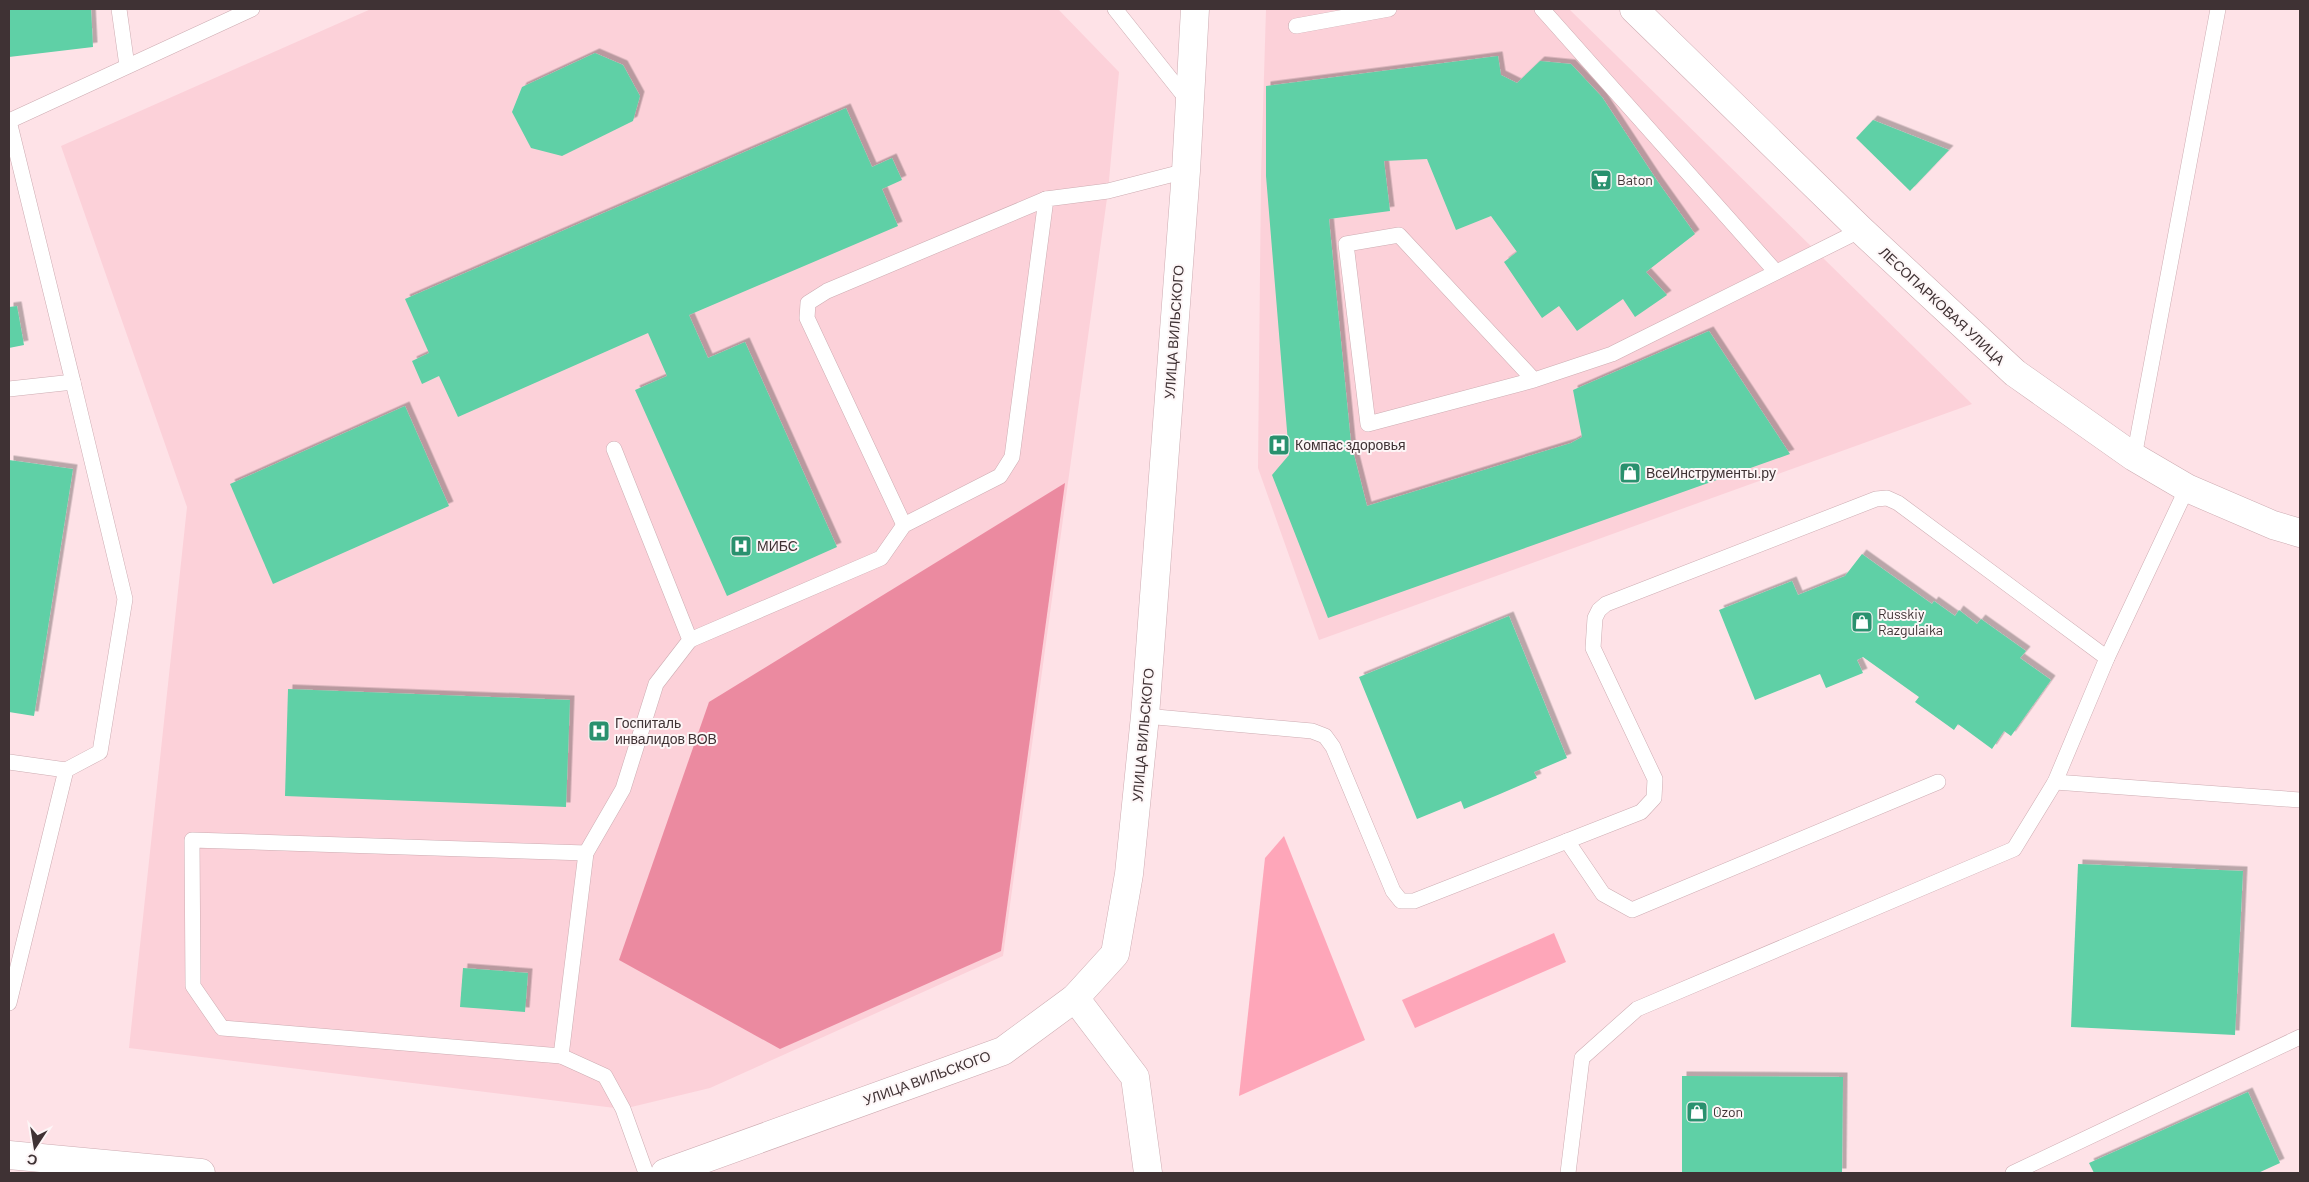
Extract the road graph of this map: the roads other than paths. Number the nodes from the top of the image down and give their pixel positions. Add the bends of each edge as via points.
1 (119, 9) edge
2 (252, 9) edge
3 (1115, 9) edge
4 (1195, 9) edge
5 (1389, 9) edge
6 (1542, 9) edge
7 (1634, 9) edge
8 (2218, 9) edge
9 (1296, 26) dead end
10 (127, 66) junction
11 (1190, 103) junction
12 (9, 120) edge
13 (1186, 171) junction
14 (1046, 199) junction
15 (1860, 230) junction
16 (1776, 272) junction
17 (1534, 380) junction
18 (73, 382) junction
19 (9, 388) edge
20 (614, 449) dead end
21 (2134, 457) junction
22 (2188, 488) junction
23 (904, 525) junction
24 (2300, 534) edge
25 (690, 640) junction
26 (2107, 658) junction
27 (1146, 716) junction
28 (9, 762) edge
29 (66, 770) junction
30 (1938, 782) dead end
31 (2055, 782) junction
32 (2300, 800) edge
33 (1567, 841) junction
34 (586, 853) junction
35 (1075, 998) junction
36 (9, 1003) edge
37 (2300, 1037) edge
38 (561, 1056) junction
39 (9, 1155) edge
40 (201, 1173) edge
41 (646, 1173) edge
42 (665, 1173) edge
43 (1148, 1173) edge
44 (1568, 1173) edge
45 (2014, 1173) edge

1 - 10 lane
2 - 10 lane
3 - 11 lane
4 - 11 street, УЛИЦА ВИЛЬСКОГО
5 - 9 lane
6 - 16 lane
7 - 15 street, ЛЕСОПАРКОВАЯ УЛИЦА
8 - 21 lane
10 - 12 lane
11 - 13 street, УЛИЦА ВИЛЬСКОГО
12 - 18 lane
13 - 14 lane via 1108,191
13 - 27 street, УЛИЦА ВИЛЬСКОГО
14 - 23 lane via 1012,457 1000,476
14 - 23 lane via 827,290 808,303 807,318
15 - 16 lane
15 - 21 street, ЛЕСОПАРКОВАЯ УЛИЦА via 2015,373
16 - 17 lane via 1612,354
17 - 17 lane via 1368,424 1346,244 1399,235
18 - 19 lane
18 - 29 lane via 126,599 100,752
20 - 25 lane
21 - 22 street, ЛЕСОПАРКОВАЯ УЛИЦА
22 - 24 street, ЛЕСОПАРКОВАЯ УЛИЦА
22 - 26 lane
23 - 25 lane via 881,558
25 - 34 lane via 656,684 623,789
26 - 31 lane
26 - 33 lane via 1898,503 1887,498 1876,499 1606,604 1599,610 1595,618 1593,648 1654,779 1654,798 1641,812
27 - 33 lane via 1312,731 1325,736 1333,747 1392,891 1401,901 1414,901
27 - 35 street, УЛИЦА ВИЛЬСКОГО via 1129,874 1115,954
28 - 29 lane
29 - 36 lane
30 - 33 lane via 1632,910 1603,894
31 - 32 lane
31 - 44 lane via 2014,849 1637,1009 1582,1058
34 - 38 lane
34 - 38 lane via 192,840 193,986 222,1028
35 - 42 street, УЛИЦА ВИЛЬСКОГО via 1003,1051
35 - 43 street via 1135,1077
37 - 45 lane
38 - 41 lane via 605,1076 623,1109
39 - 40 street

